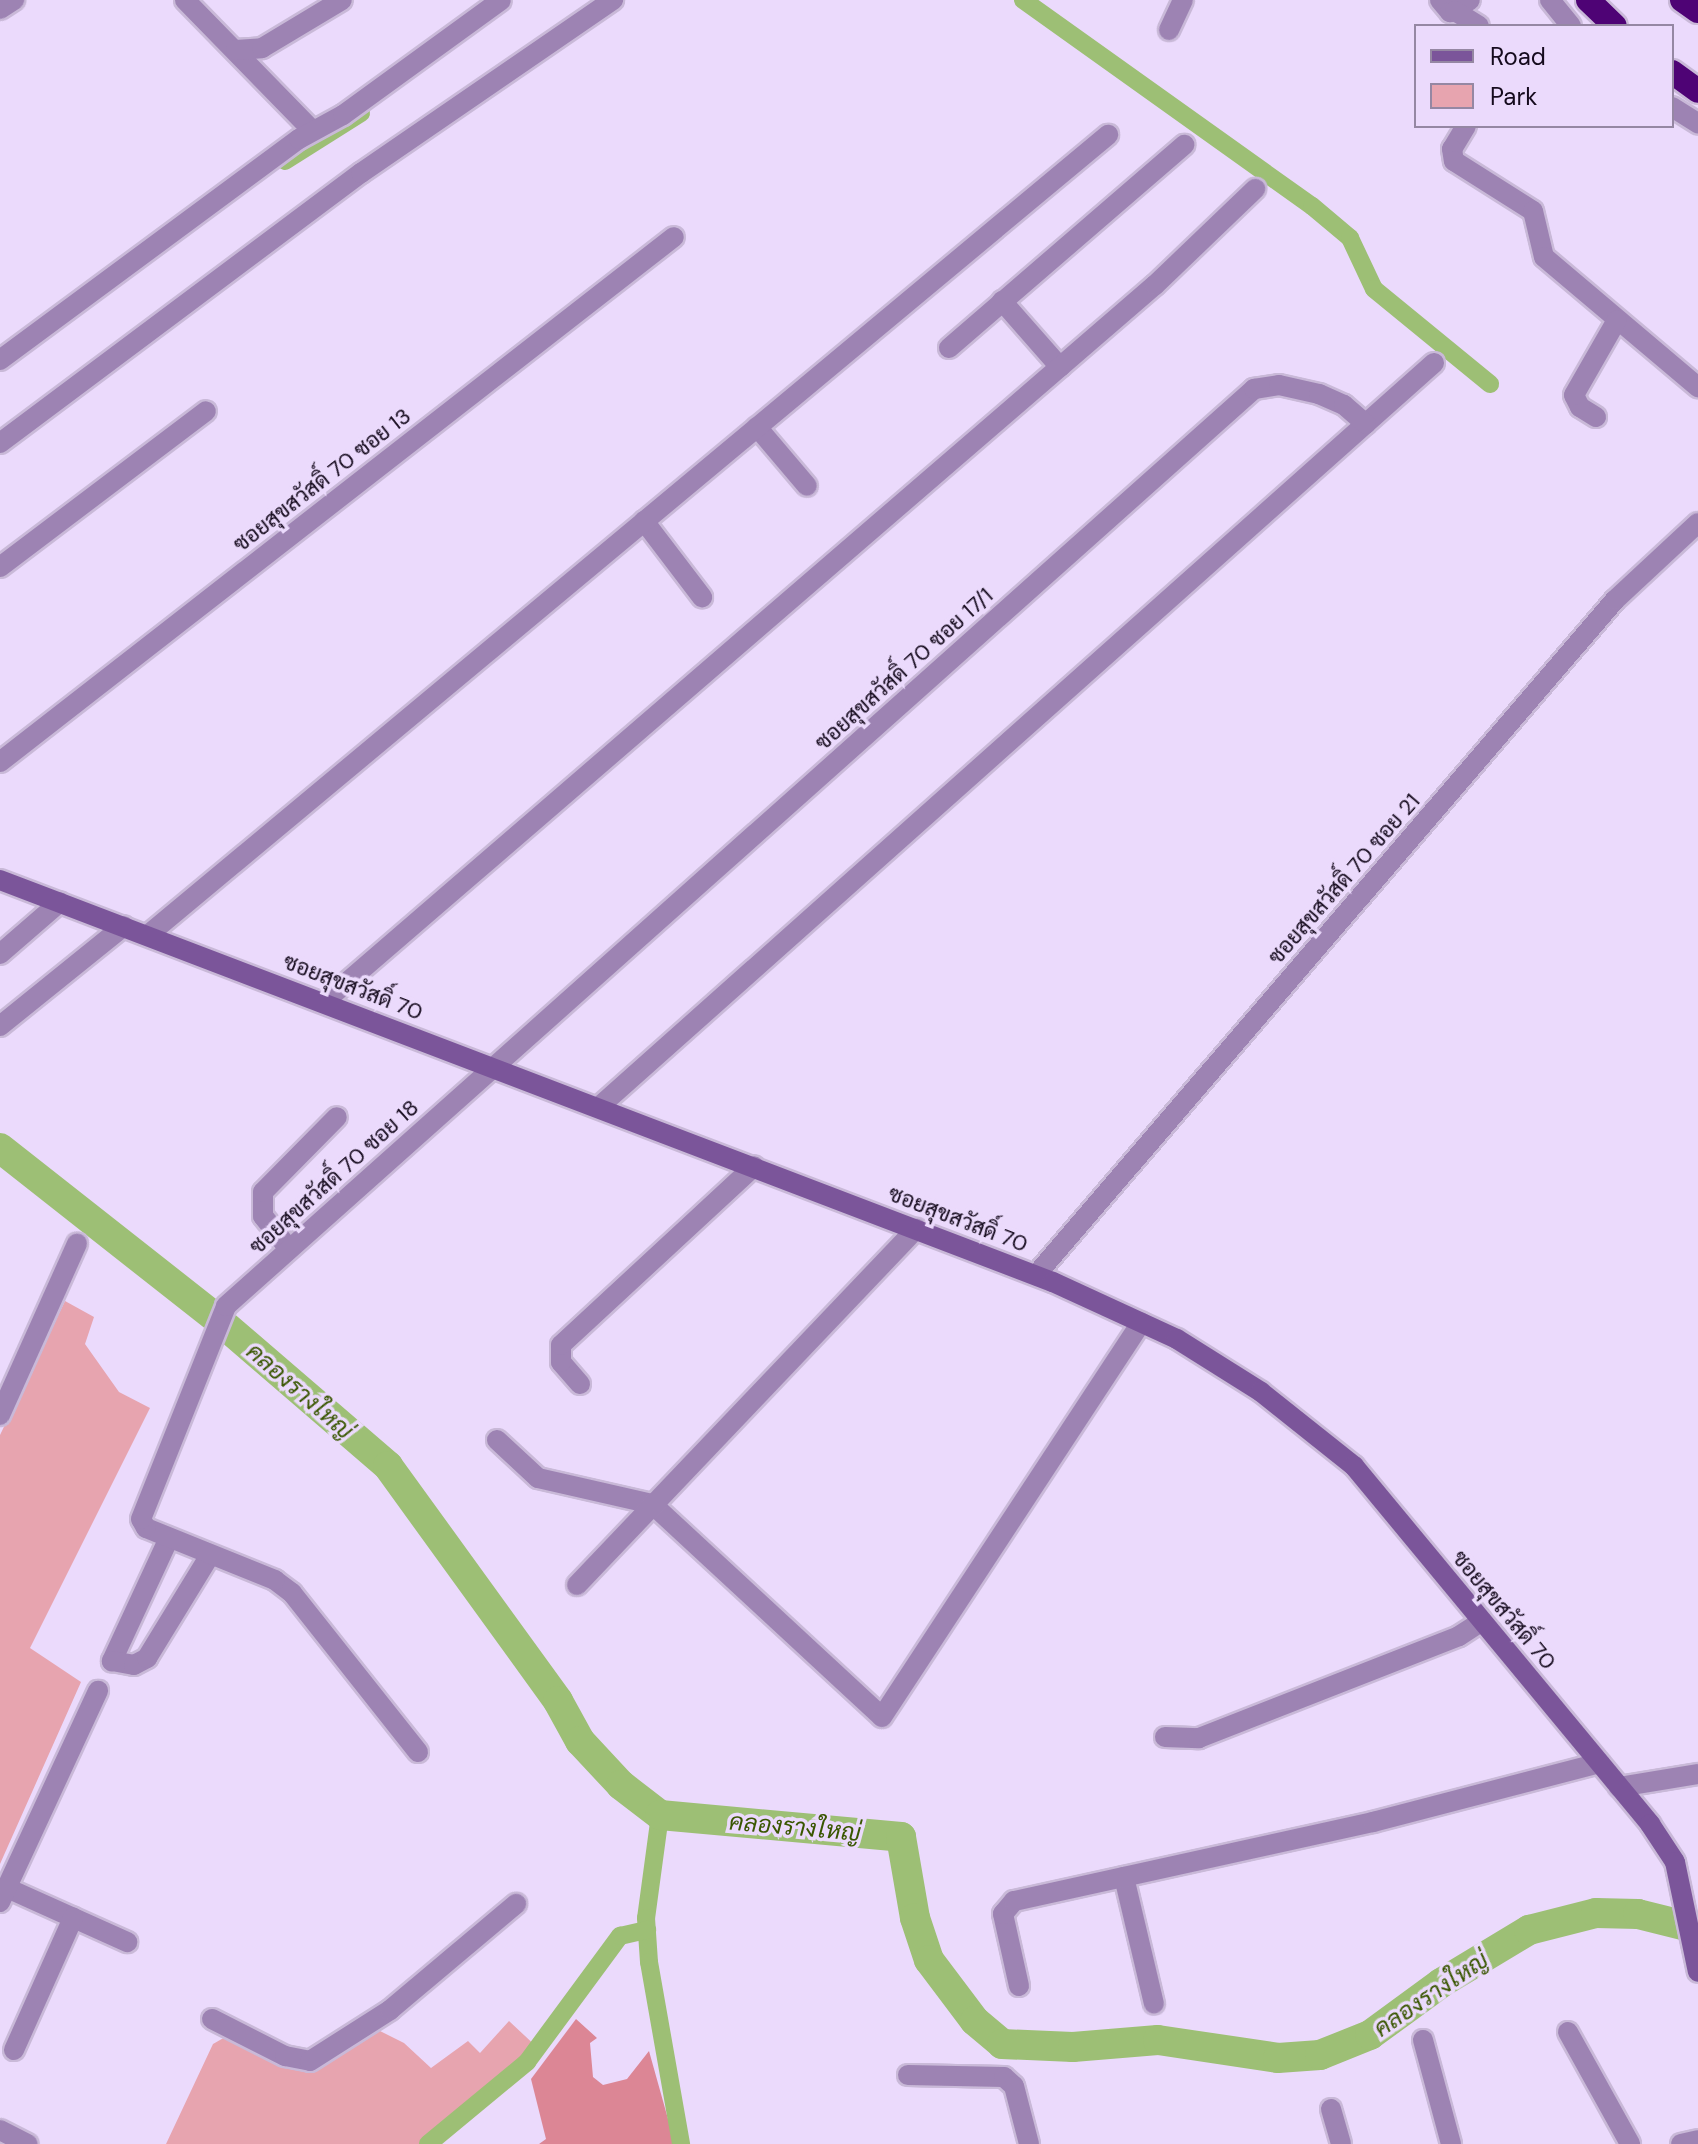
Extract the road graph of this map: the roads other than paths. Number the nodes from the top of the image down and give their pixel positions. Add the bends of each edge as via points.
1 (14, 0) edge
2 (185, 0) edge
3 (342, 0) edge
4 (501, 0) edge
5 (613, 0) edge
6 (1183, 0) edge
7 (1550, 0) edge
8 (1588, 0) edge
9 (1682, 0) edge
10 (1455, 4) edge
11 (0, 9) edge
12 (1698, 11) edge
13 (1477, 24) edge
14 (1569, 24) edge
15 (1613, 24) edge
16 (1169, 30) dead end
17 (236, 50) junction
18 (1674, 73) edge
19 (1698, 91) edge
20 (1674, 108) edge
21 (1698, 123) edge
22 (1465, 128) edge
23 (312, 130) junction
24 (1108, 135) dead end
25 (1184, 145) dead end
26 (1255, 189) dead end
27 (674, 237) dead end
28 (1002, 301) junction
29 (1617, 320) junction
30 (949, 348) dead end
31 (0, 360) edge
32 (1434, 363) dead end
33 (1060, 367) junction
34 (1698, 387) edge
35 (206, 411) dead end
36 (1596, 417) dead end
37 (1366, 424) junction
38 (757, 427) junction
39 (0, 443) edge
40 (807, 486) dead end
41 (644, 521) junction
42 (1698, 523) edge
43 (0, 567) edge
44 (702, 597) dead end
45 (0, 762) edge
46 (0, 880) edge
47 (60, 902) junction
48 (124, 926) junction
49 (148, 935) junction
50 (0, 954) edge
51 (324, 1002) junction
52 (0, 1026) edge
53 (494, 1066) junction
54 (600, 1106) junction
55 (337, 1117) dead end
56 (754, 1166) junction
57 (916, 1229) junction
58 (77, 1244) dead end
59 (289, 1249) junction
60 (1036, 1275) junction
61 (1141, 1322) junction
62 (580, 1384) dead end
63 (0, 1415) edge
64 (497, 1440) dead end
65 (652, 1504) junction
66 (169, 1538) junction
67 (210, 1555) junction
68 (577, 1585) dead end
69 (1482, 1621) junction
70 (98, 1691) dead end
71 (1165, 1737) dead end
72 (418, 1752) dead end
73 (1599, 1763) junction
74 (1698, 1774) edge
75 (1619, 1787) junction
76 (1124, 1877) junction
77 (3, 1895) edge
78 (516, 1904) dead end
79 (73, 1918) junction
80 (127, 1942) dead end
81 (1698, 1972) edge
82 (1019, 1986) dead end
83 (1154, 2004) dead end
84 (212, 2019) dead end
85 (1568, 2032) dead end
86 (1423, 2040) dead end
87 (14, 2050) dead end
88 (908, 2075) dead end
89 (1331, 2109) dead end
90 (0, 2130) edge
91 (1698, 2140) edge
92 (28, 2144) edge
93 (1029, 2144) edge
94 (1341, 2144) edge
95 (1451, 2144) edge
96 (1630, 2144) edge
97 (1681, 2144) edge

1 - 11 street
2 - 17 street
3 - 17 street via 262,48
4 - 23 street via 343,115
5 - 39 street via 361,173
6 - 16 street
7 - 14 street
8 - 15 highway
9 - 12 highway
10 - 13 street
17 - 23 street
18 - 19 highway
20 - 21 street
22 - 29 street via 1452,149 1454,161 1533,211 1544,257
23 - 31 street
24 - 38 street
25 - 28 street
26 - 33 street
27 - 45 street, ซอยสุขสวัสดิ์ 70 ซอย 13
28 - 30 street
28 - 33 street
29 - 34 street
29 - 36 street via 1574,395 1580,407
32 - 37 street
33 - 51 street
35 - 43 street
37 - 53 street, ซอยสุขสวัสดิ์ 70 ซอย 17/1 via 1344,405 1319,394 1279,385 1254,389
37 - 54 street
38 - 40 street
38 - 41 street
41 - 44 street
41 - 49 street
42 - 60 street, ซอยสุขสวัสดิ์ 70 ซอย 21 via 1603,614
46 - 47 street, ซอยสุขสวัสดิ์ 70
47 - 48 street, ซอยสุขสวัสดิ์ 70
47 - 50 street
48 - 49 street, ซอยสุขสวัสดิ์ 70
48 - 52 street
49 - 51 street, ซอยสุขสวัสดิ์ 70
51 - 53 street, ซอยสุขสวัสดิ์ 70
53 - 54 street, ซอยสุขสวัสดิ์ 70
53 - 59 street, ซอยสุขสวัสดิ์ 70 ซอย 18
54 - 56 street, ซอยสุขสวัสดิ์ 70
55 - 59 street via 263,1192 263,1216
56 - 57 street, ซอยสุขสวัสดิ์ 70
56 - 62 street via 561,1345 561,1362
57 - 60 street, ซอยสุขสวัสดิ์ 70
57 - 65 street
58 - 63 street
59 - 66 street, ซอยสุขสวัสดิ์ 70 ซอย 18 via 226,1306 214,1330 141,1519 146,1528
60 - 61 street, ซอยสุขสวัสดิ์ 70
61 - 65 street via 882,1717
61 - 69 street, ซอยสุขสวัสดิ์ 70 via 1261,1392 1354,1466
64 - 65 street via 538,1478
65 - 68 street
66 - 67 street
66 - 67 street via 112,1661 134,1665 147,1658
67 - 72 street via 275,1580 292,1593
69 - 71 street via 1459,1636 1199,1738
69 - 73 street, ซอยสุขสวัสดิ์ 70
70 - 77 street
73 - 75 street, ซอยสุขสวัสดิ์ 70
73 - 76 street via 1402,1815
74 - 75 street
75 - 81 street, ซอยสุขสวัสดิ์ 70 via 1675,1862
76 - 82 street via 1007,1905 1003,1914
76 - 83 street
77 - 79 street
78 - 84 street via 390,2010 310,2061 285,2056
79 - 80 street
79 - 87 street
85 - 96 street
86 - 95 street
88 - 93 street via 1004,2077 1014,2086
89 - 94 street
90 - 92 street
91 - 97 street

